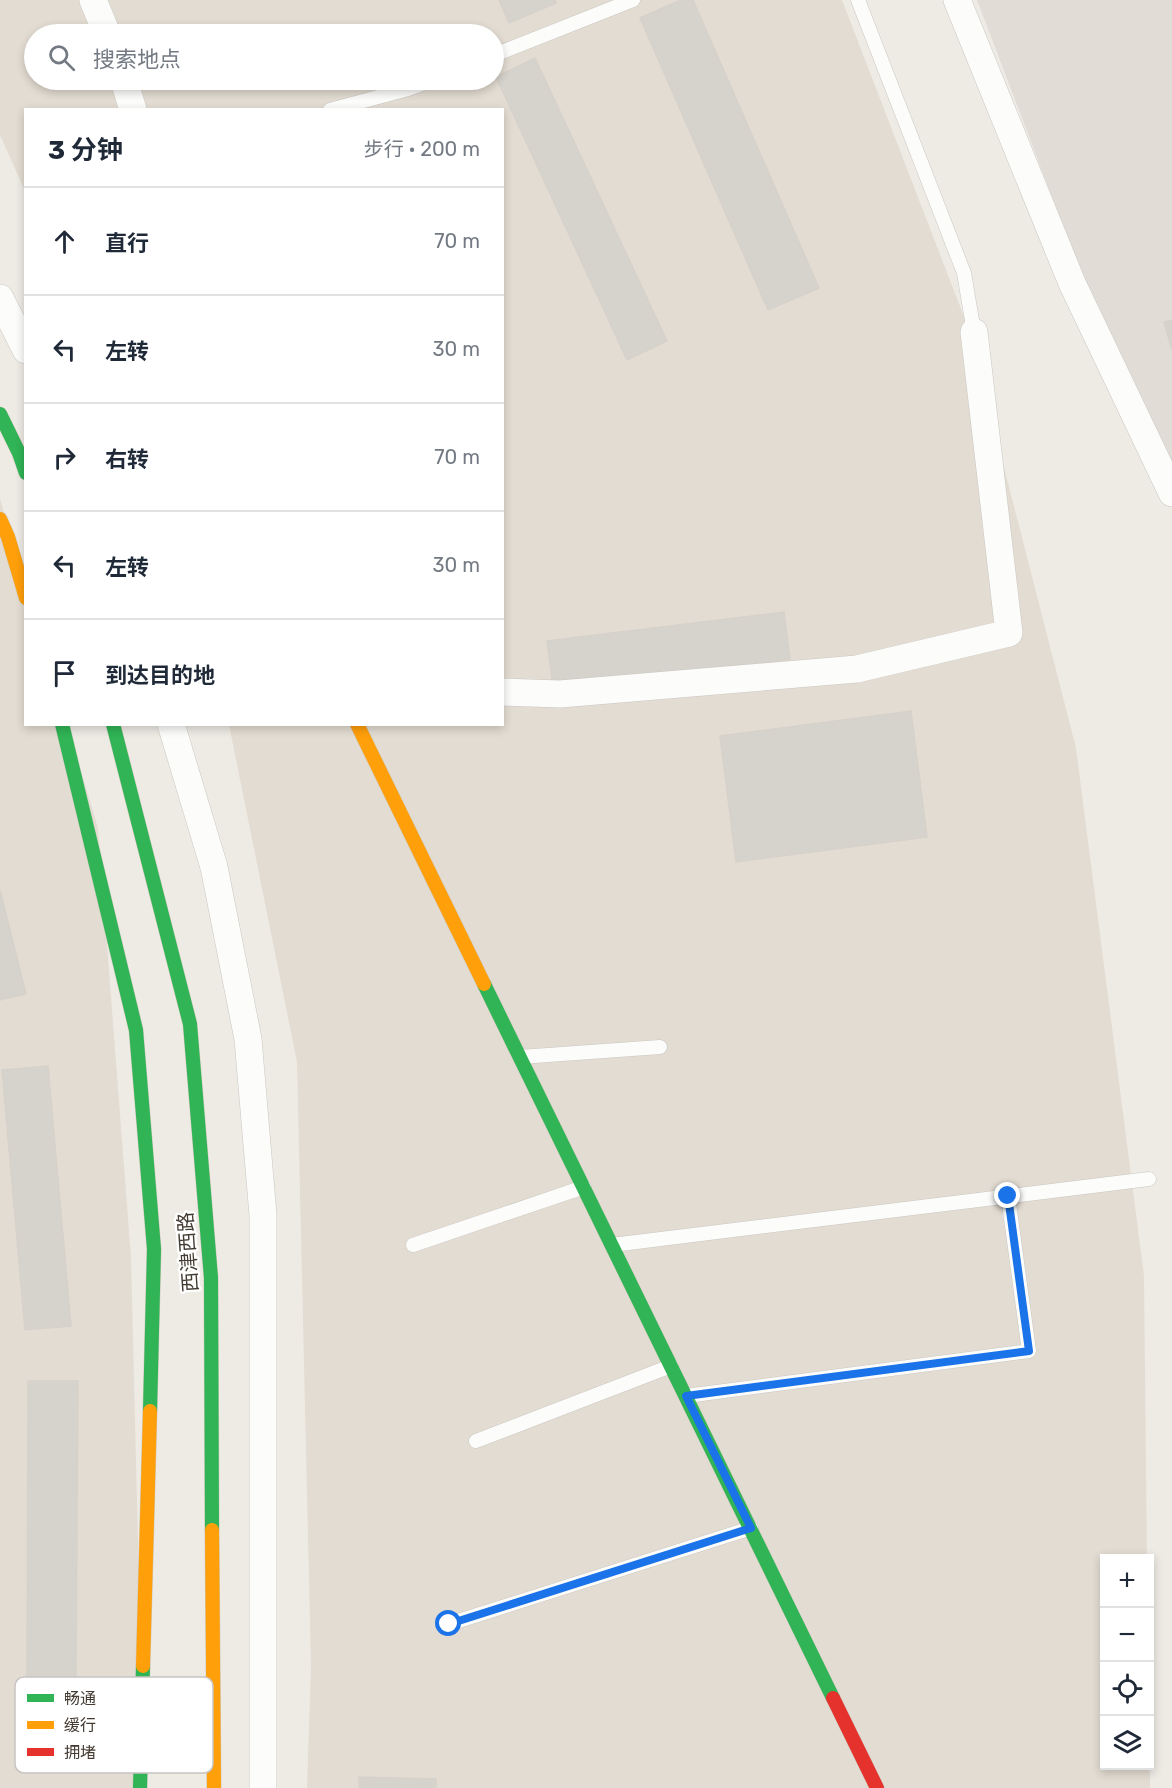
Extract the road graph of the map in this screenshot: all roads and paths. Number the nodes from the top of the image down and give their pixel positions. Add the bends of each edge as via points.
1 (93, 0) edge
2 (633, 0) edge
3 (858, 0) edge
4 (957, 0) edge
5 (103, 24) edge
6 (504, 52) edge
7 (127, 90) edge
8 (404, 90) edge
9 (132, 108) edge
10 (337, 108) edge
11 (0, 298) edge
12 (974, 332) joint
13 (24, 346) edge
14 (0, 414) edge
15 (24, 467) edge
16 (1172, 494) edge
17 (0, 519) edge
18 (15, 562) junction
19 (0, 566) edge
20 (24, 591) edge
21 (504, 692) edge
22 (62, 726) edge
23 (113, 726) edge
24 (172, 726) edge
25 (358, 726) edge
26 (660, 1047) dead end
27 (520, 1057) junction
28 (1149, 1179) dead end
29 (584, 1187) junction
30 (1008, 1196) junction
31 (413, 1245) dead end
32 (612, 1245) junction
33 (671, 1366) junction
34 (686, 1396) junction
35 (476, 1441) dead end
36 (751, 1528) junction
37 (449, 1624) dead end
38 (143, 1677) edge
39 (140, 1773) edge
40 (140, 1788) edge
41 (214, 1788) edge
42 (263, 1788) edge
43 (877, 1788) edge

1 - 5 street
2 - 6 lane
3 - 12 lane via 964,273
4 - 16 street via 1072,283
7 - 9 street
8 - 10 lane
11 - 13 street
12 - 21 street via 1009,633 857,669 560,694
14 - 15 main road
17 - 18 main road
18 - 19 lane
18 - 20 main road
22 - 38 main road, 西津西路 via 136,1030 154,1250
23 - 41 main road, 西津西路 via 190,1024 211,1278
24 - 42 street via 214,867 249,1051 263,1215
25 - 27 main road
26 - 27 lane
27 - 29 main road
28 - 30 lane
29 - 31 lane
29 - 32 main road
30 - 32 lane
30 - 34 lane via 1029,1351
32 - 33 main road
33 - 34 main road
33 - 35 lane
34 - 36 main road
36 - 37 lane
36 - 43 main road
39 - 40 main road, 西津西路

